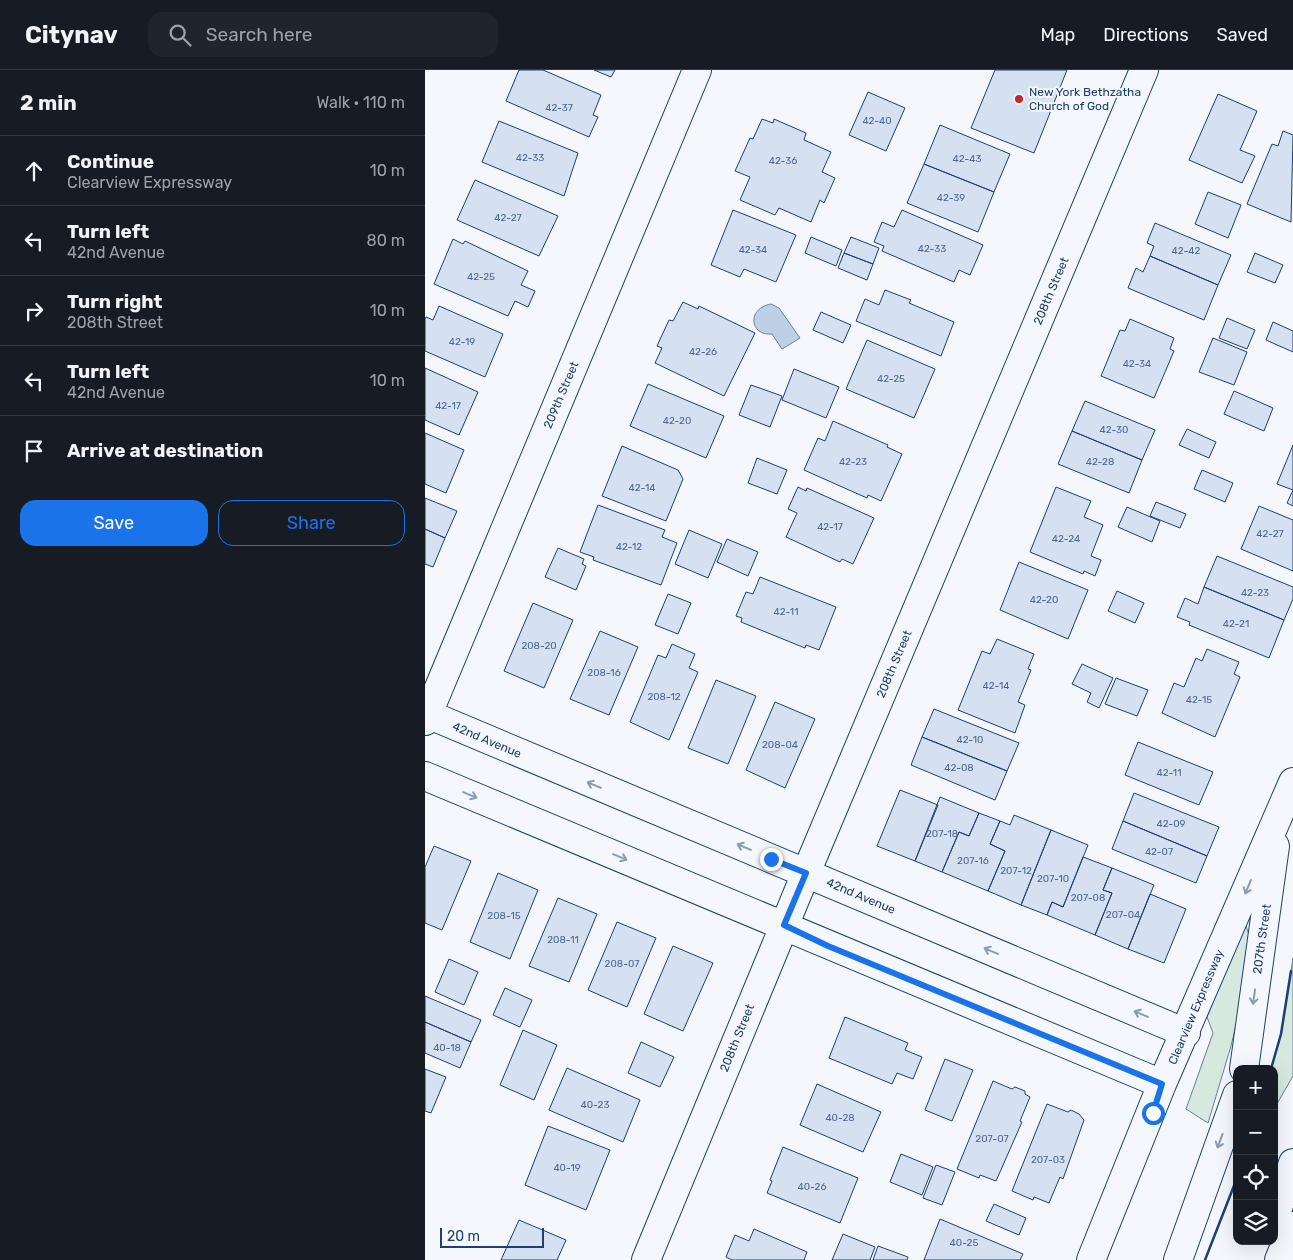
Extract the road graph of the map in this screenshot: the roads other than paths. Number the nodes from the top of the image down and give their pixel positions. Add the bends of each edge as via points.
1 (697, 70) edge
2 (1144, 70) edge
3 (426, 716) edge
4 (425, 776) edge
5 (1293, 782) edge
6 (1281, 810) junction
7 (806, 873) junction
8 (784, 925) junction
9 (1186, 1033) junction
10 (1245, 1065) edge
11 (1162, 1084) junction
12 (1233, 1106) edge
13 (1293, 1163) edge
14 (1278, 1208) edge
15 (1293, 1226) edge
16 (1266, 1245) edge
17 (646, 1260) edge
18 (1091, 1260) edge
19 (1178, 1260) edge
20 (1261, 1260) edge
21 (1279, 1260) edge

1 - 3 main road, 209th Street
2 - 7 main road, 208th Street
7 -> 3 main road, 42nd Avenue
4 -> 8 main road
5 - 6 main road, Clearview Expressway
6 -> 9 main road, Clearview Expressway
6 -> 10 main road, 207th Street
7 - 8 main road, 208th Street
9 -> 7 main road, 42nd Avenue
8 - 11 main road
8 - 17 main road, 208th Street
9 - 11 main road, Clearview Expressway
11 - 18 main road, Clearview Expressway
12 -> 19 main road
13 - 14 main road
15 - 21 main road
16 - 20 main road

